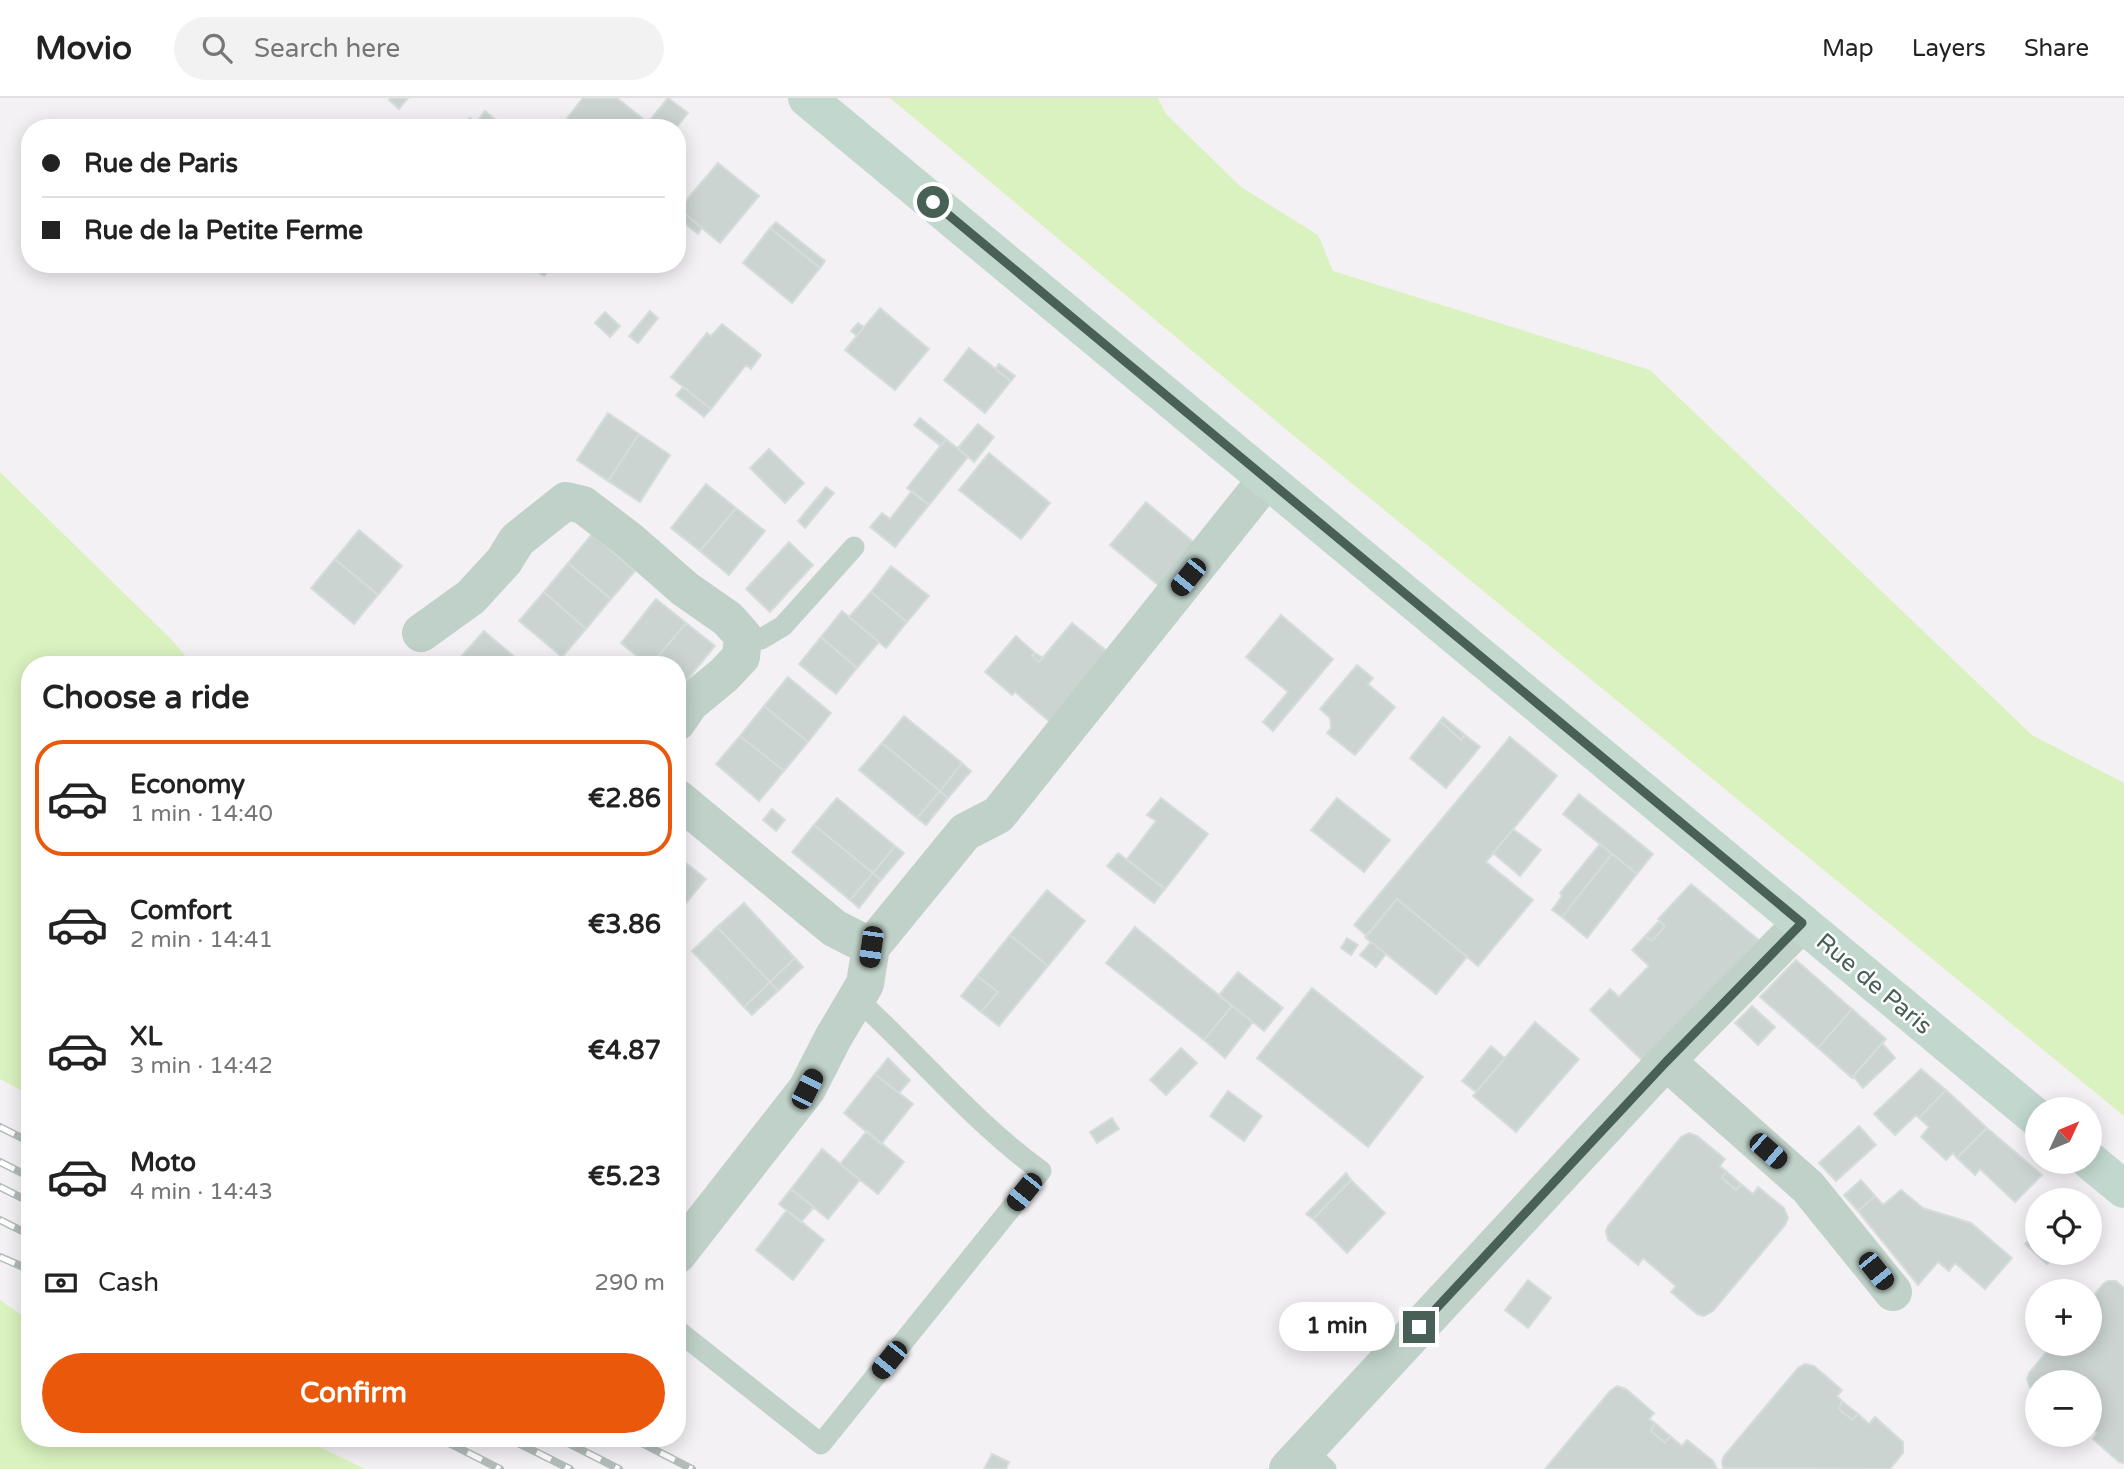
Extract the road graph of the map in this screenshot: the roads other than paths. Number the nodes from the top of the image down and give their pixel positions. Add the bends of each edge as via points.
1 (807, 98) edge
2 (1266, 480) junction
3 (854, 547) dead end
4 (421, 633) dead end
5 (742, 643) junction
6 (686, 709) edge
7 (686, 805) edge
8 (1802, 923) junction
9 (871, 947) junction
10 (857, 999) junction
11 (1666, 1062) junction
12 (2025, 1108) edge
13 (2102, 1171) edge
14 (2124, 1189) edge
15 (686, 1244) edge
16 (1893, 1292) dead end
17 (686, 1337) edge
18 (1306, 1463) edge

1 - 2 main road, Rue de Paris
2 - 8 main road, Rue de Paris
2 - 9 street via 998,815 965,832
3 - 5 lane via 783,626 761,639
4 - 5 street via 471,597 517,540 566,501 583,505 728,619 743,636
5 - 6 street via 741,657
7 - 9 street via 834,928
8 - 11 street
8 - 12 main road, Rue de Paris
9 - 10 street via 865,984
10 - 15 street via 807,1089
10 - 17 lane via 1008,1147 1041,1171 821,1444
11 - 16 street via 1808,1187
11 - 18 street
13 - 14 main road

